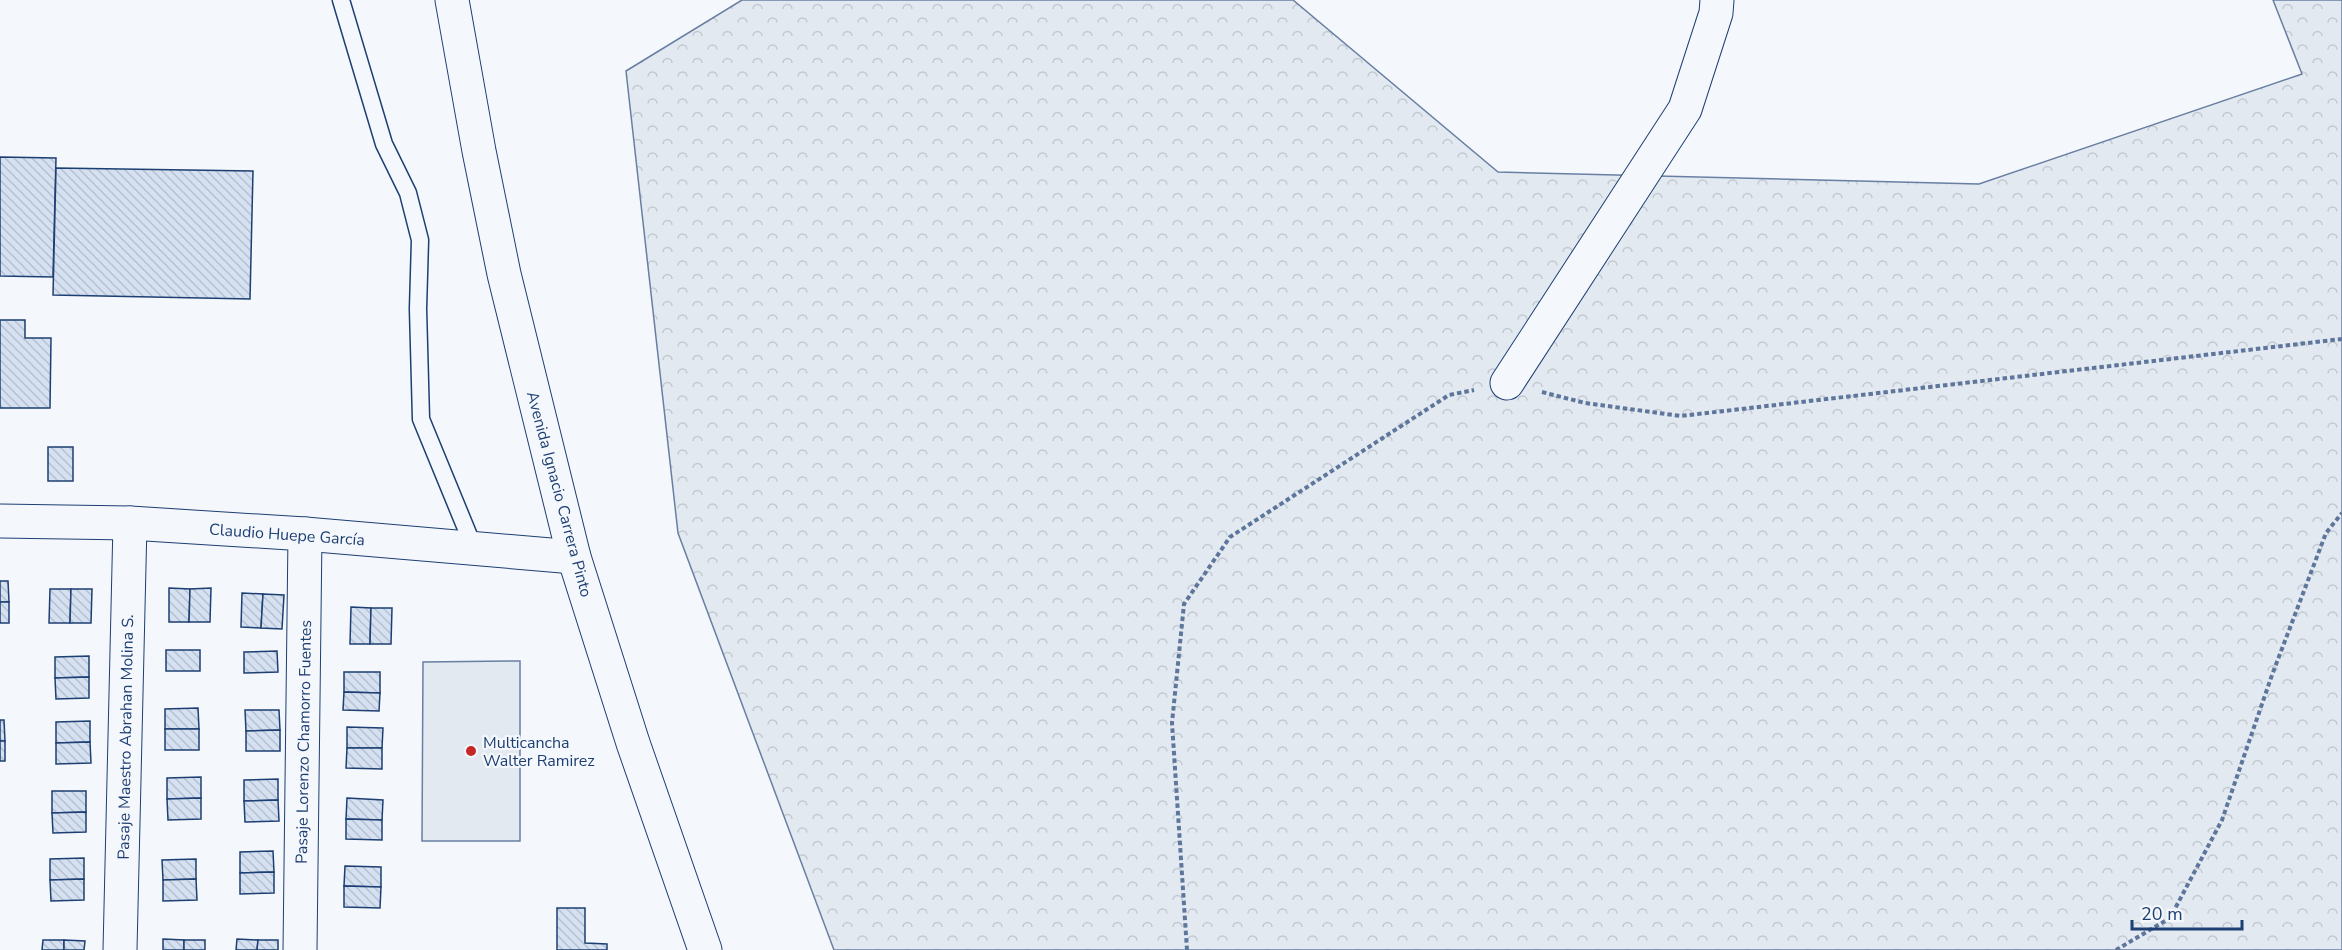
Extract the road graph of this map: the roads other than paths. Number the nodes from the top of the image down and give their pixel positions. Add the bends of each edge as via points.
1 (341, 0) edge
2 (1717, 0) edge
3 (454, 13) edge
4 (1507, 383) road end
5 (0, 521) edge
6 (130, 523) junction
7 (305, 534) junction
8 (474, 548) junction
9 (574, 557) junction
10 (120, 950) edge
11 (300, 950) edge
12 (705, 950) edge

1 - 8 lane via 384,144 408,193 420,240 421,419
2 - 4 street via 1685,109
3 - 9 street, Avenida Ignacio Carrera Pinto via 504,274
5 - 6 street, Claudio Huepe García
6 - 7 street, Claudio Huepe García
6 - 10 street, Pasaje Maestro Abrahan Molina S.
7 - 8 street, Claudio Huepe García
7 - 11 street, Pasaje Lorenzo Chamorro Fuentes
8 - 9 street, Claudio Huepe García
9 - 12 street, Avenida Ignacio Carrera Pinto

